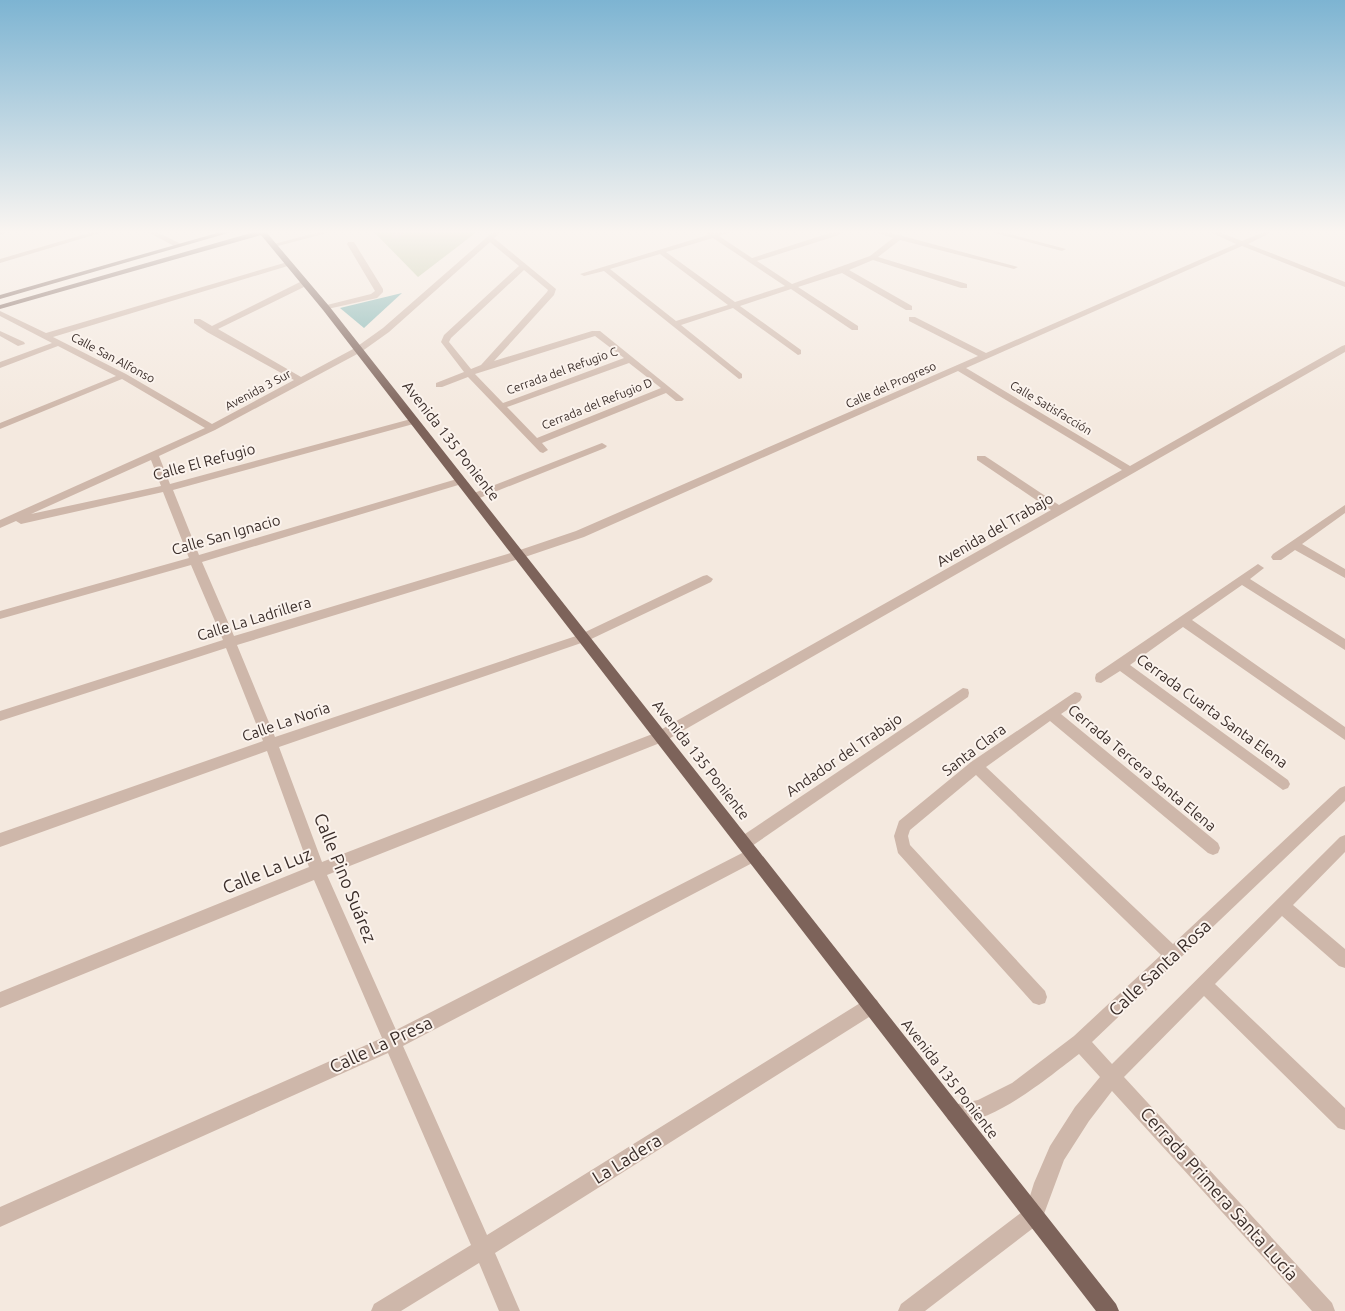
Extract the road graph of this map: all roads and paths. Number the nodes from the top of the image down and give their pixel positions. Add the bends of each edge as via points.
1 (17, 292) edge
2 (54, 292) edge
3 (191, 292) edge
4 (286, 292) edge
5 (313, 292) edge
6 (379, 292) edge
7 (429, 292) edge
8 (496, 292) edge
9 (551, 292) edge
10 (636, 292) edge
11 (716, 292) edge
12 (777, 292) edge
13 (801, 292) edge
14 (882, 292) edge
15 (1131, 292) edge
16 (0, 297) edge
17 (735, 306) junction
18 (0, 308) edge
19 (326, 308) junction
20 (909, 308) dead end
21 (0, 313) edge
22 (912, 319) dead end
23 (197, 321) dead end
24 (676, 324) junction
25 (855, 328) dead end
26 (210, 330) junction
27 (0, 333) edge
28 (46, 336) junction
29 (59, 343) junction
30 (21, 344) dead end
31 (1345, 348) edge
32 (358, 350) junction
33 (798, 352) dead end
34 (985, 356) junction
35 (631, 359) junction
36 (0, 365) edge
37 (484, 367) junction
38 (959, 368) junction
39 (469, 373) junction
40 (123, 376) junction
41 (739, 376) dead end
42 (302, 381) junction
43 (439, 385) dead end
44 (667, 389) junction
45 (679, 399) dead end
46 (502, 406) junction
47 (414, 421) junction
48 (0, 426) edge
49 (212, 428) junction
50 (536, 442) junction
51 (602, 446) dead end
52 (543, 450) dead end
53 (154, 455) junction
54 (981, 458) dead end
55 (1130, 470) junction
56 (461, 481) junction
57 (168, 488) junction
58 (473, 497) junction
59 (1345, 508) edge
60 (1059, 510) junction
61 (0, 524) edge
62 (1294, 545) junction
63 (518, 555) junction
64 (1278, 557) dead end
65 (194, 560) junction
66 (1258, 568) dead end
67 (1345, 574) edge
68 (707, 579) dead end
69 (1243, 580) junction
70 (0, 615) edge
71 (1184, 621) junction
72 (583, 638) junction
73 (230, 642) junction
74 (1345, 645) edge
75 (1121, 665) junction
76 (1101, 678) dead end
77 (963, 693) dead end
78 (1075, 697) dead end
79 (1051, 714) junction
80 (0, 716) edge
81 (1345, 734) edge
82 (660, 737) junction
83 (271, 744) junction
84 (976, 766) junction
85 (1283, 784) dead end
86 (1345, 792) edge
87 (0, 840) edge
88 (1345, 842) edge
89 (1213, 848) dead end
90 (748, 849) junction
91 (318, 871) junction
92 (1282, 906) junction
93 (1173, 955) junction
94 (1345, 960) edge
95 (1204, 985) junction
96 (1039, 997) dead end
97 (0, 1000) edge
98 (871, 1006) junction
99 (392, 1042) junction
100 (1080, 1042) junction
101 (1112, 1077) junction
102 (955, 1113) junction
103 (1345, 1121) edge
104 (1034, 1215) junction
105 (0, 1217) edge
106 (483, 1250) junction
107 (1326, 1310) edge
108 (381, 1311) edge
109 (510, 1311) edge
110 (908, 1311) edge
111 (1109, 1311) edge

1 - 16 main road
2 - 18 main road
3 - 28 street
4 - 26 street
5 - 19 main road, Avenida 135 Poniente
6 - 19 street
7 - 32 street, Avenida 3 Sur
8 - 39 street via 445,339
9 - 37 street
10 - 24 street
11 - 17 street
12 - 17 street
13 - 25 street
14 - 20 street
15 - 34 street, Calle del Progreso
17 - 24 street
17 - 33 street
19 - 32 main road, Avenida 135 Poniente
21 - 28 street, Calle San Alfonso
22 - 34 street
23 - 26 street
24 - 41 street
26 - 42 street
27 - 30 street
28 - 29 street, Calle San Alfonso
29 - 36 street
29 - 40 street, Calle San Alfonso
31 - 55 street, Avenida del Trabajo
32 - 42 street, Avenida 3 Sur
32 - 47 main road, Avenida 135 Poniente
34 - 38 street, Calle del Progreso
35 - 37 street via 595,332
35 - 44 street
35 - 46 street, Cerrada del Refugio C
37 - 39 street
38 - 55 street, Calle Satisfacción
38 - 63 street, Calle del Progreso via 589,530
39 - 43 street
39 - 46 street
40 - 48 street
40 - 49 street, Calle San Alfonso
42 - 49 street, Avenida 3 Sur
44 - 45 street
44 - 50 street, Cerrada del Refugio D
46 - 50 street
47 - 56 main road, Avenida 135 Poniente
47 - 57 street, Calle El Refugio
49 - 53 street, Avenida 3 Sur
50 - 52 street
51 - 58 street
53 - 57 street, Calle Pino Suárez
53 - 61 street, Avenida 3 Sur
54 - 60 street
55 - 60 street, Avenida del Trabajo
56 - 58 main road, Avenida 135 Poniente
56 - 65 street, Calle San Ignacio
57 - 61 street, Calle El Refugio
57 - 65 street, Calle Pino Suárez
58 - 63 main road, Avenida 135 Poniente
59 - 62 street
60 - 82 street, Avenida del Trabajo
62 - 64 street
62 - 67 street
63 - 72 main road, Avenida 135 Poniente
63 - 73 street, Calle La Ladrillera
65 - 70 street, Calle San Ignacio
65 - 73 street, Calle Pino Suárez
66 - 69 street
68 - 72 street, Calle La Noria
69 - 71 street
69 - 74 street
71 - 75 street
71 - 81 street
72 - 82 main road, Avenida 135 Poniente
72 - 83 street, Calle La Noria
73 - 80 street, Calle La Ladrillera
73 - 83 street, Calle Pino Suárez
75 - 76 street
75 - 85 street, Cerrada Cuarta Santa Elena
77 - 90 street, Andador del Trabajo
78 - 79 street, Santa Clara
79 - 84 street, Santa Clara
79 - 89 street, Cerrada Tercera Santa Elena
82 - 90 main road, Avenida 135 Poniente
82 - 91 street, Calle La Luz
83 - 87 street, Calle La Noria
83 - 91 street, Calle Pino Suárez
84 - 93 street
84 - 96 street, Santa Clara via 904,826 901,836 903,848
86 - 93 street, Calle Santa Rosa
88 - 92 street
90 - 98 main road, Avenida 135 Poniente
90 - 99 street, Calle La Presa
91 - 97 street, Calle La Luz
91 - 99 street, Calle Pino Suárez
92 - 94 street
92 - 95 street
93 - 100 street, Calle Santa Rosa
95 - 101 street
95 - 103 street
98 - 102 main road, Avenida 135 Poniente
98 - 106 street, La Ladera
99 - 105 street, Calle La Presa
99 - 106 street, Calle Pino Suárez
100 - 101 street, Cerrada Primera Santa Lucía
100 - 102 street, Calle Santa Rosa via 999,1100 978,1109
101 - 104 street via 1082,1114 1057,1153
101 - 107 street, Cerrada Primera Santa Lucía
102 - 104 main road, Avenida 135 Poniente
104 - 110 street
104 - 111 main road, Avenida 135 Poniente
106 - 108 street, La Ladera
106 - 109 street, Calle Pino Suárez

